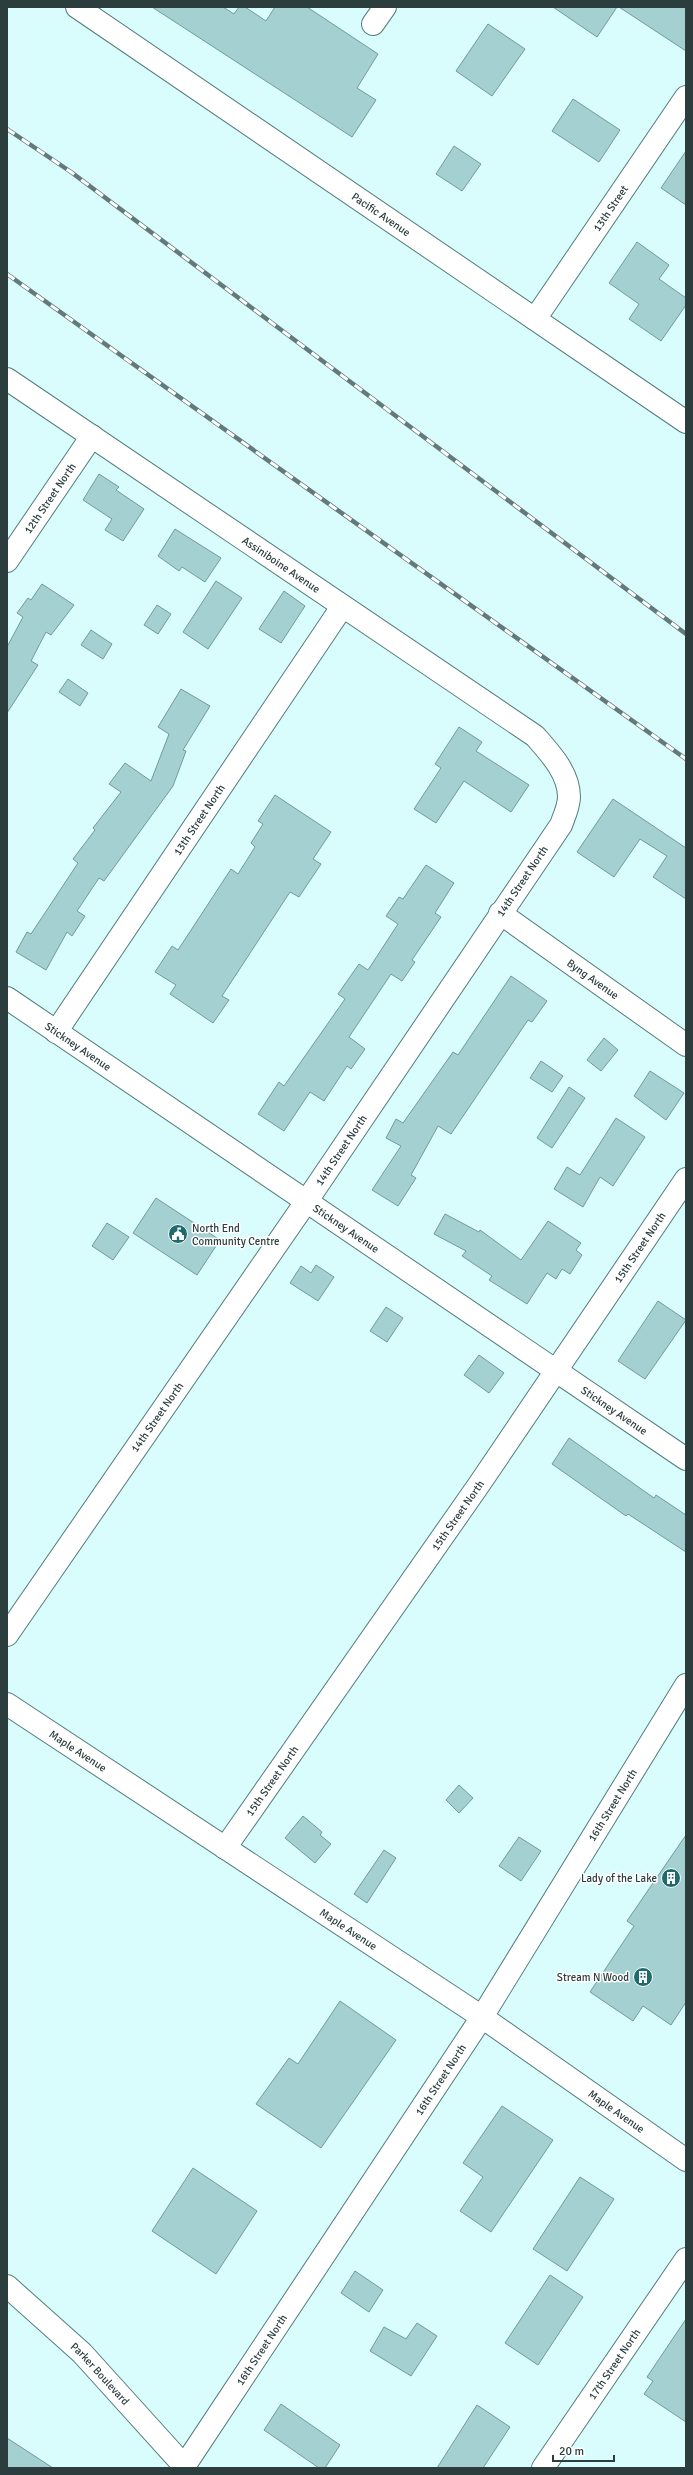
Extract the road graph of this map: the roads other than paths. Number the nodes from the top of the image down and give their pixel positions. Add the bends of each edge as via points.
1 (77, 7) edge
2 (686, 97) edge
3 (535, 319) junction
4 (7, 379) edge
5 (686, 422) edge
6 (92, 436) junction
7 (7, 561) edge
8 (342, 607) junction
9 (551, 754) joint
10 (500, 913) junction
11 (7, 998) edge
12 (56, 1032) junction
13 (686, 1045) edge
14 (686, 1179) edge
15 (306, 1202) junction
16 (555, 1370) junction
17 (686, 1459) edge
18 (7, 1635) edge
19 (686, 1685) edge
20 (7, 1704) edge
21 (225, 1848) junction
22 (482, 2017) junction
23 (686, 2160) edge
24 (686, 2259) edge
25 (7, 2286) edge
26 (185, 2467) edge
27 (543, 2468) edge

1 - 3 street, Pacific Avenue
2 - 3 street, 13th Street
3 - 5 street, Pacific Avenue
4 - 6 street, Assiniboine Avenue
6 - 7 street, 12th Street North
6 - 8 street, Assiniboine Avenue
8 - 9 street, Assiniboine Avenue via 535,736
8 - 12 street, 13th Street North
9 - 10 street, 14th Street North via 565,777 569,798 561,825
10 - 13 street, Byng Avenue
10 - 15 street, 14th Street North
11 - 12 street, Stickney Avenue
12 - 15 street, Stickney Avenue
14 - 16 street, 15th Street North
15 - 16 street, Stickney Avenue
15 - 18 street, 14th Street North
16 - 17 street, Stickney Avenue
16 - 21 street, 15th Street North via 478,1486
19 - 22 street, 16th Street North
20 - 21 street, Maple Avenue
21 - 22 street, Maple Avenue
22 - 23 street, Maple Avenue
22 - 26 street, 16th Street North
24 - 27 street, 17th Street North
25 - 26 street, Parker Boulevard via 82,2353

